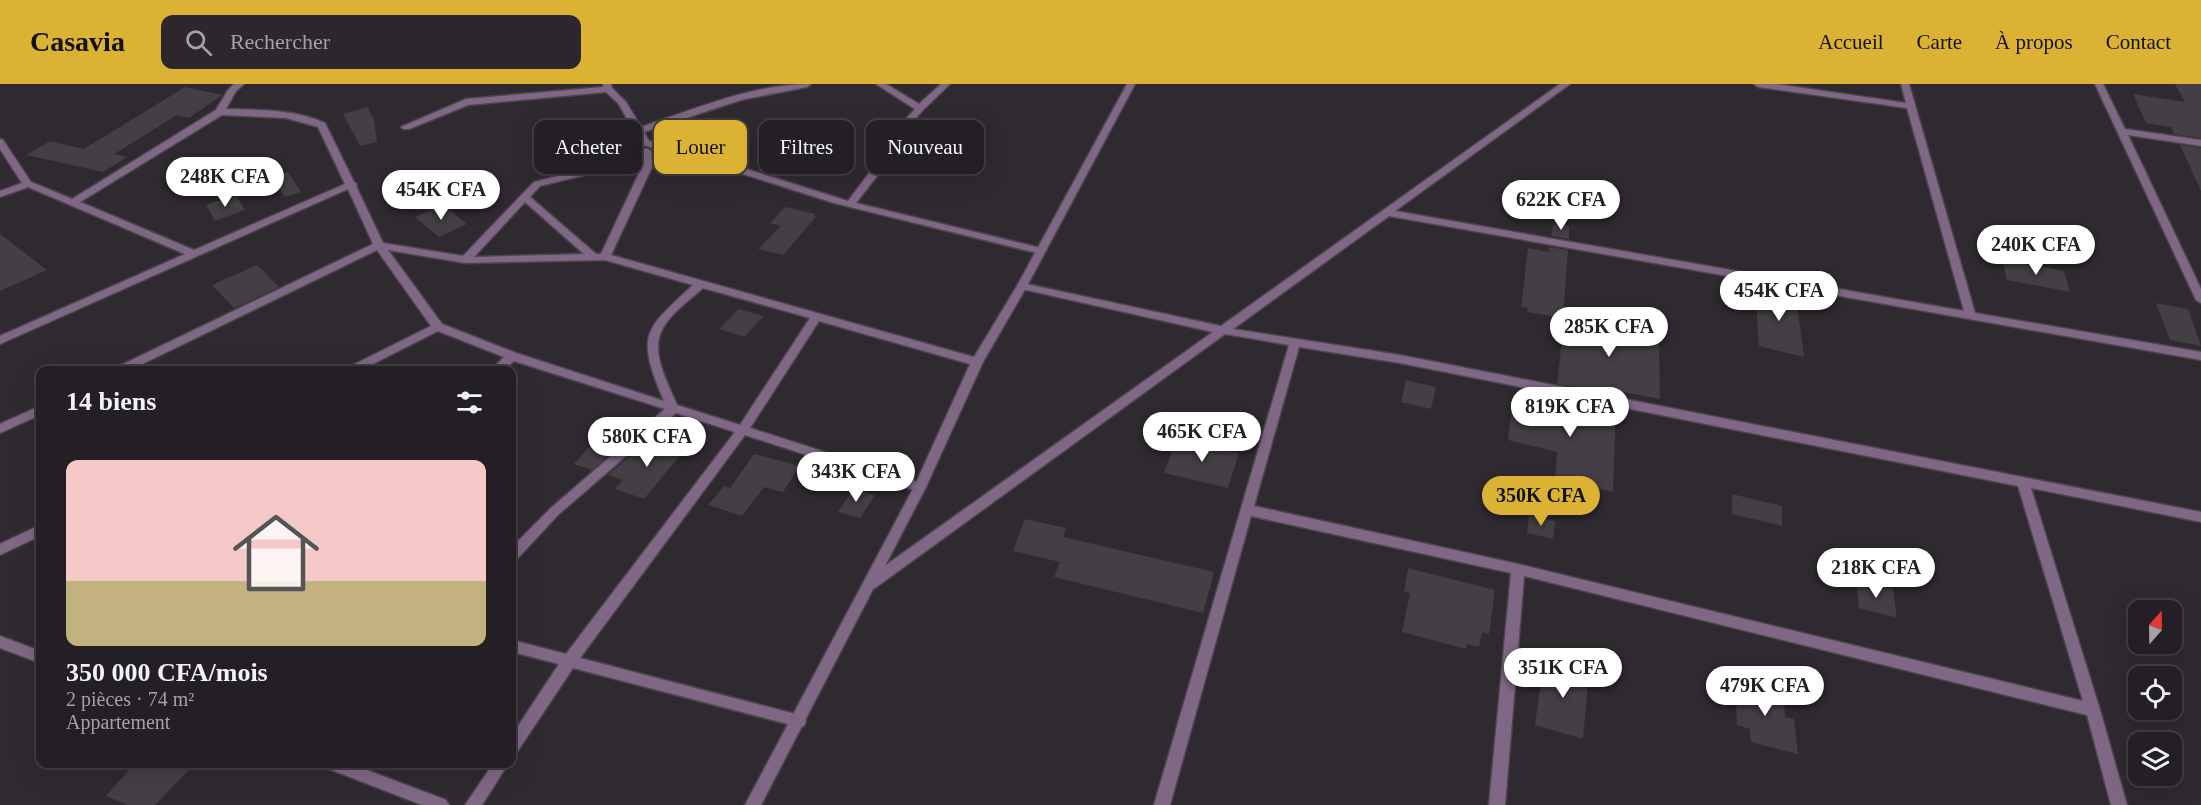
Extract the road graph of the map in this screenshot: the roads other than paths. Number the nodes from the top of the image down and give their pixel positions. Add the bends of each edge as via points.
1 (240, 84) edge
2 (807, 84) edge
3 (880, 84) edge
4 (946, 84) edge
5 (1131, 84) edge
6 (1566, 84) edge
7 (1758, 84) edge
8 (1905, 84) edge
9 (2099, 84) edge
10 (608, 87) edge
11 (1911, 106) junction
12 (920, 108) junction
13 (220, 112) junction
14 (633, 120) edge
15 (406, 127) dead end
16 (642, 130) edge
17 (2121, 131) junction
18 (642, 137) edge
19 (0, 142) edge
20 (645, 143) junction
21 (2201, 143) edge
22 (646, 157) junction
23 (28, 184) junction
24 (352, 184) junction
25 (0, 194) edge
26 (526, 198) junction
27 (72, 203) junction
28 (850, 204) junction
29 (1388, 213) junction
30 (380, 245) junction
31 (1041, 251) junction
32 (194, 254) junction
33 (593, 257) junction
34 (605, 257) junction
35 (465, 260) junction
36 (701, 284) junction
37 (1022, 286) junction
38 (2201, 300) edge
39 (1970, 314) junction
40 (816, 317) junction
41 (438, 327) junction
42 (1226, 330) junction
43 (0, 340) edge
44 (1296, 342) junction
45 (512, 356) junction
46 (2201, 356) edge
47 (977, 362) junction
48 (129, 366) edge
49 (361, 366) edge
50 (501, 366) edge
51 (673, 409) junction
52 (36, 412) edge
53 (0, 429) edge
54 (742, 431) junction
55 (2023, 482) junction
56 (920, 487) junction
57 (1248, 510) junction
58 (2201, 517) edge
59 (36, 532) edge
60 (0, 550) edge
61 (516, 551) edge
62 (1518, 569) junction
63 (870, 584) junction
64 (0, 642) edge
65 (516, 647) edge
66 (36, 656) edge
67 (570, 660) junction
68 (2093, 710) junction
69 (799, 721) junction
70 (516, 741) edge
71 (344, 768) edge
72 (498, 768) edge
73 (441, 805) edge
74 (473, 805) edge
75 (753, 805) edge
76 (1161, 805) edge
77 (1497, 805) edge
78 (2119, 805) edge

1 - 13 street via 232,90
2 - 16 street via 739,98
3 - 12 street
4 - 12 street
5 - 31 street
6 - 29 street
7 - 11 street
8 - 11 street
9 - 17 street
10 - 14 street
10 - 15 street via 466,102
11 - 39 street
12 - 28 street via 881,152 875,172
13 - 24 street via 315,121 322,125
13 - 27 street
17 - 21 street
17 - 38 street
18 - 20 street
19 - 23 street
20 - 22 street
20 - 28 street
22 - 26 street via 545,180
22 - 34 street via 647,167
23 - 25 street
23 - 27 street
24 - 30 street
24 - 32 street
26 - 33 street
26 - 35 street
27 - 32 street
28 - 31 street
29 - 39 street
29 - 42 street
30 - 35 street
30 - 41 street
30 - 48 street
31 - 37 street
32 - 43 street
33 - 34 street
33 - 35 street
34 - 36 street
36 - 40 street
36 - 51 street via 657,328 653,345
37 - 42 street
37 - 47 street
39 - 46 street
40 - 47 street
40 - 54 street
41 - 45 street
41 - 49 street
42 - 44 street
42 - 63 street
44 - 55 street via 1412,361
44 - 57 street
45 - 50 street
45 - 51 street
47 - 56 street
51 - 54 street
51 - 61 street via 555,511
52 - 53 street
54 - 56 street
54 - 67 street
55 - 58 street
55 - 68 street
56 - 63 street
57 - 62 street
57 - 76 street
59 - 60 street
62 - 68 street
62 - 77 street
63 - 69 street
64 - 66 street
65 - 67 street
67 - 69 street
67 - 70 street
68 - 78 street
69 - 75 street
71 - 73 street
72 - 74 street

